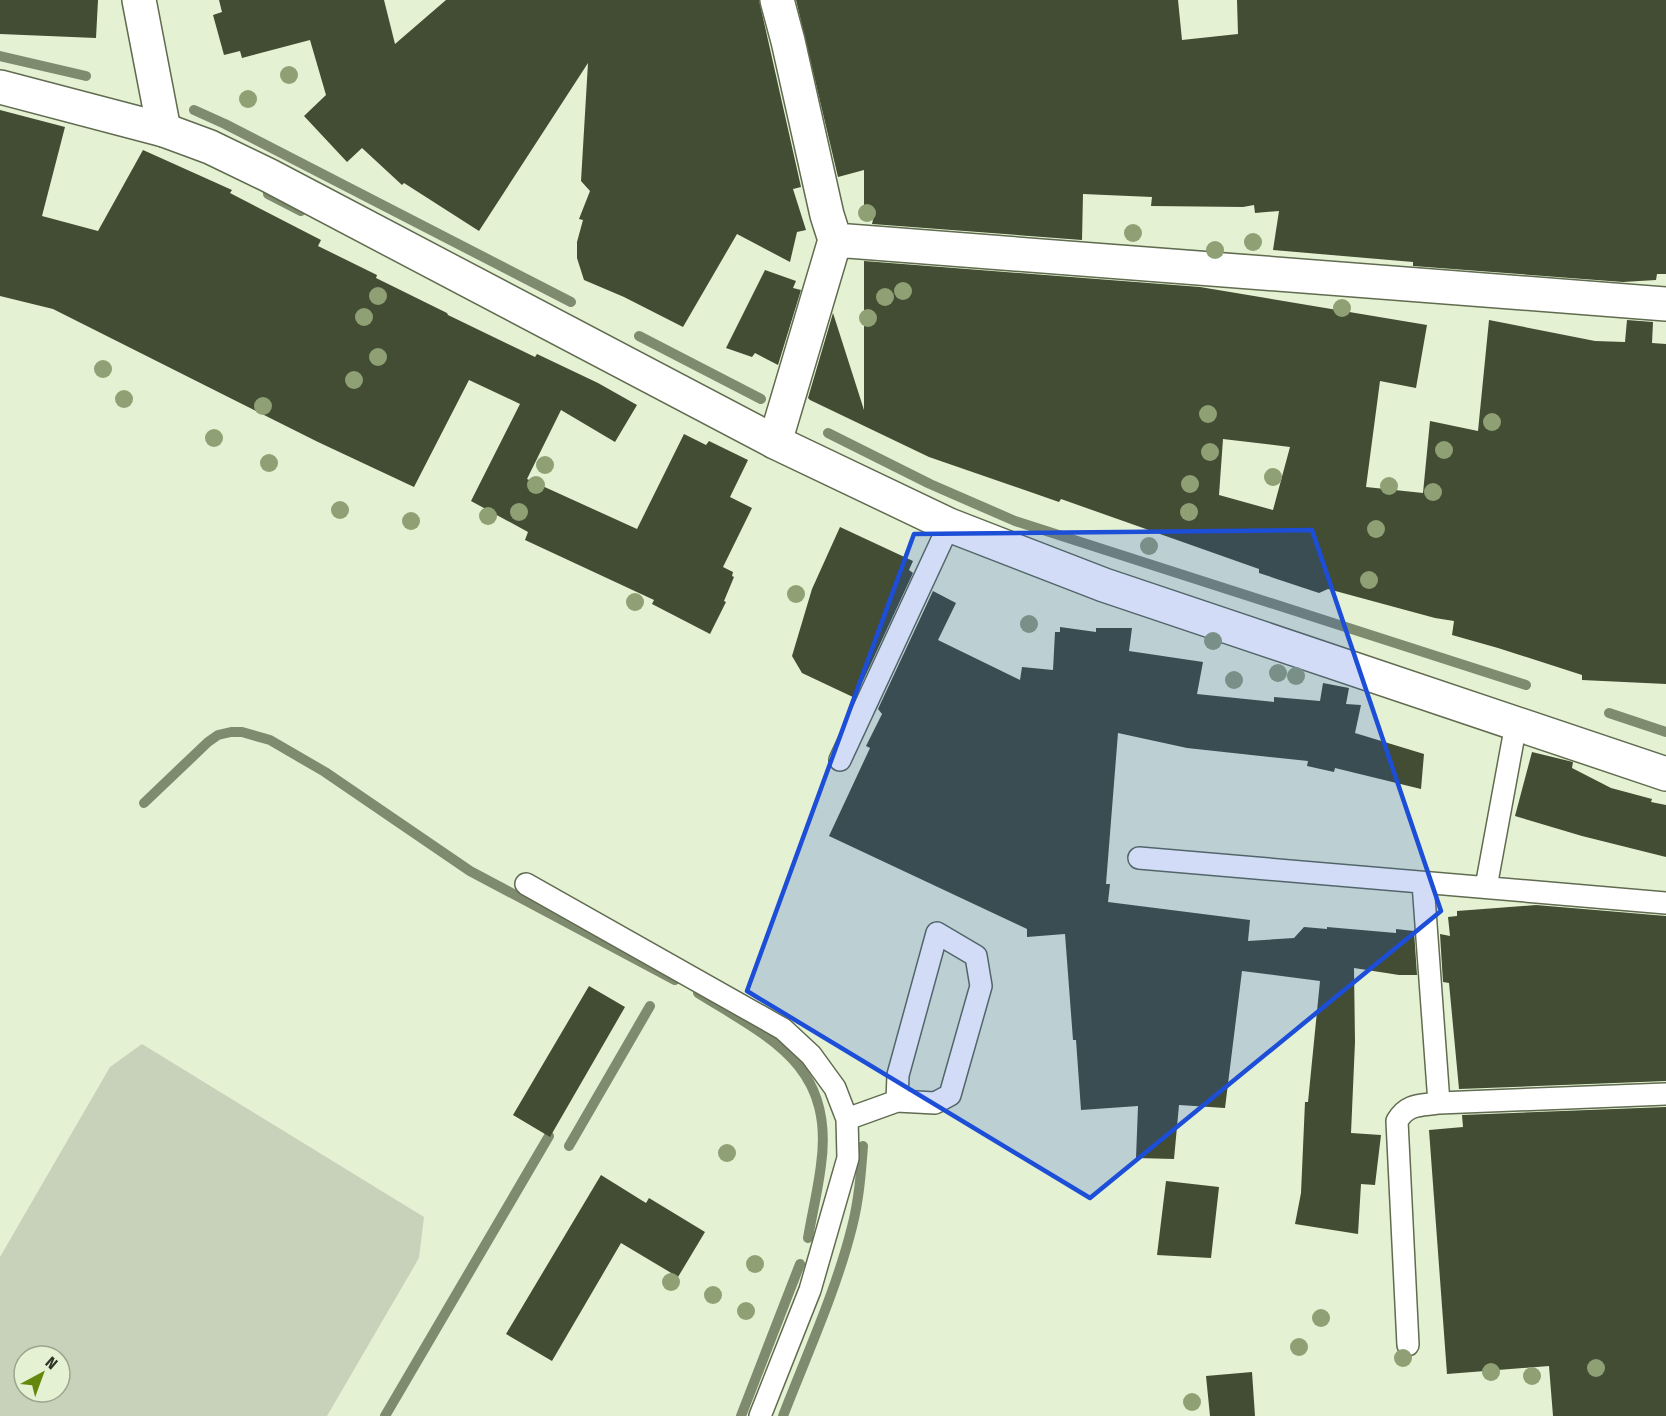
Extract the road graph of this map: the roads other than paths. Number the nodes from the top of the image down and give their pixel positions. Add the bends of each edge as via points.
1 (139, 0) edge
2 (777, 0) edge
3 (0, 87) edge
4 (164, 130) junction
5 (835, 240) junction
6 (1666, 304) edge
7 (775, 442) junction
8 (949, 525) junction
9 (1516, 724) junction
10 (840, 760) dead end
11 (1666, 774) edge
12 (1139, 858) dead end
13 (526, 884) dead end
14 (1423, 884) junction
15 (1486, 887) junction
16 (1666, 903) edge
17 (1666, 1094) edge
18 (897, 1101) junction
19 (1439, 1103) junction
20 (847, 1119) junction
21 (1408, 1345) dead end
22 (760, 1416) edge

1 - 4 street
2 - 5 street
3 - 4 street
4 - 7 street via 268,175
5 - 6 street
5 - 7 street
7 - 8 street
8 - 9 street via 1104,585
8 - 10 lane
9 - 11 street
9 - 15 lane
12 - 14 lane
13 - 20 lane via 783,1029 811,1055 835,1088
14 - 15 lane
14 - 19 lane
15 - 16 lane
17 - 19 lane
18 - 18 lane via 935,1103 950,1095 981,986 976,956 937,933 898,1075
18 - 20 lane
19 - 21 lane via 1412,1107 1397,1121
20 - 22 lane via 848,1158 810,1290

